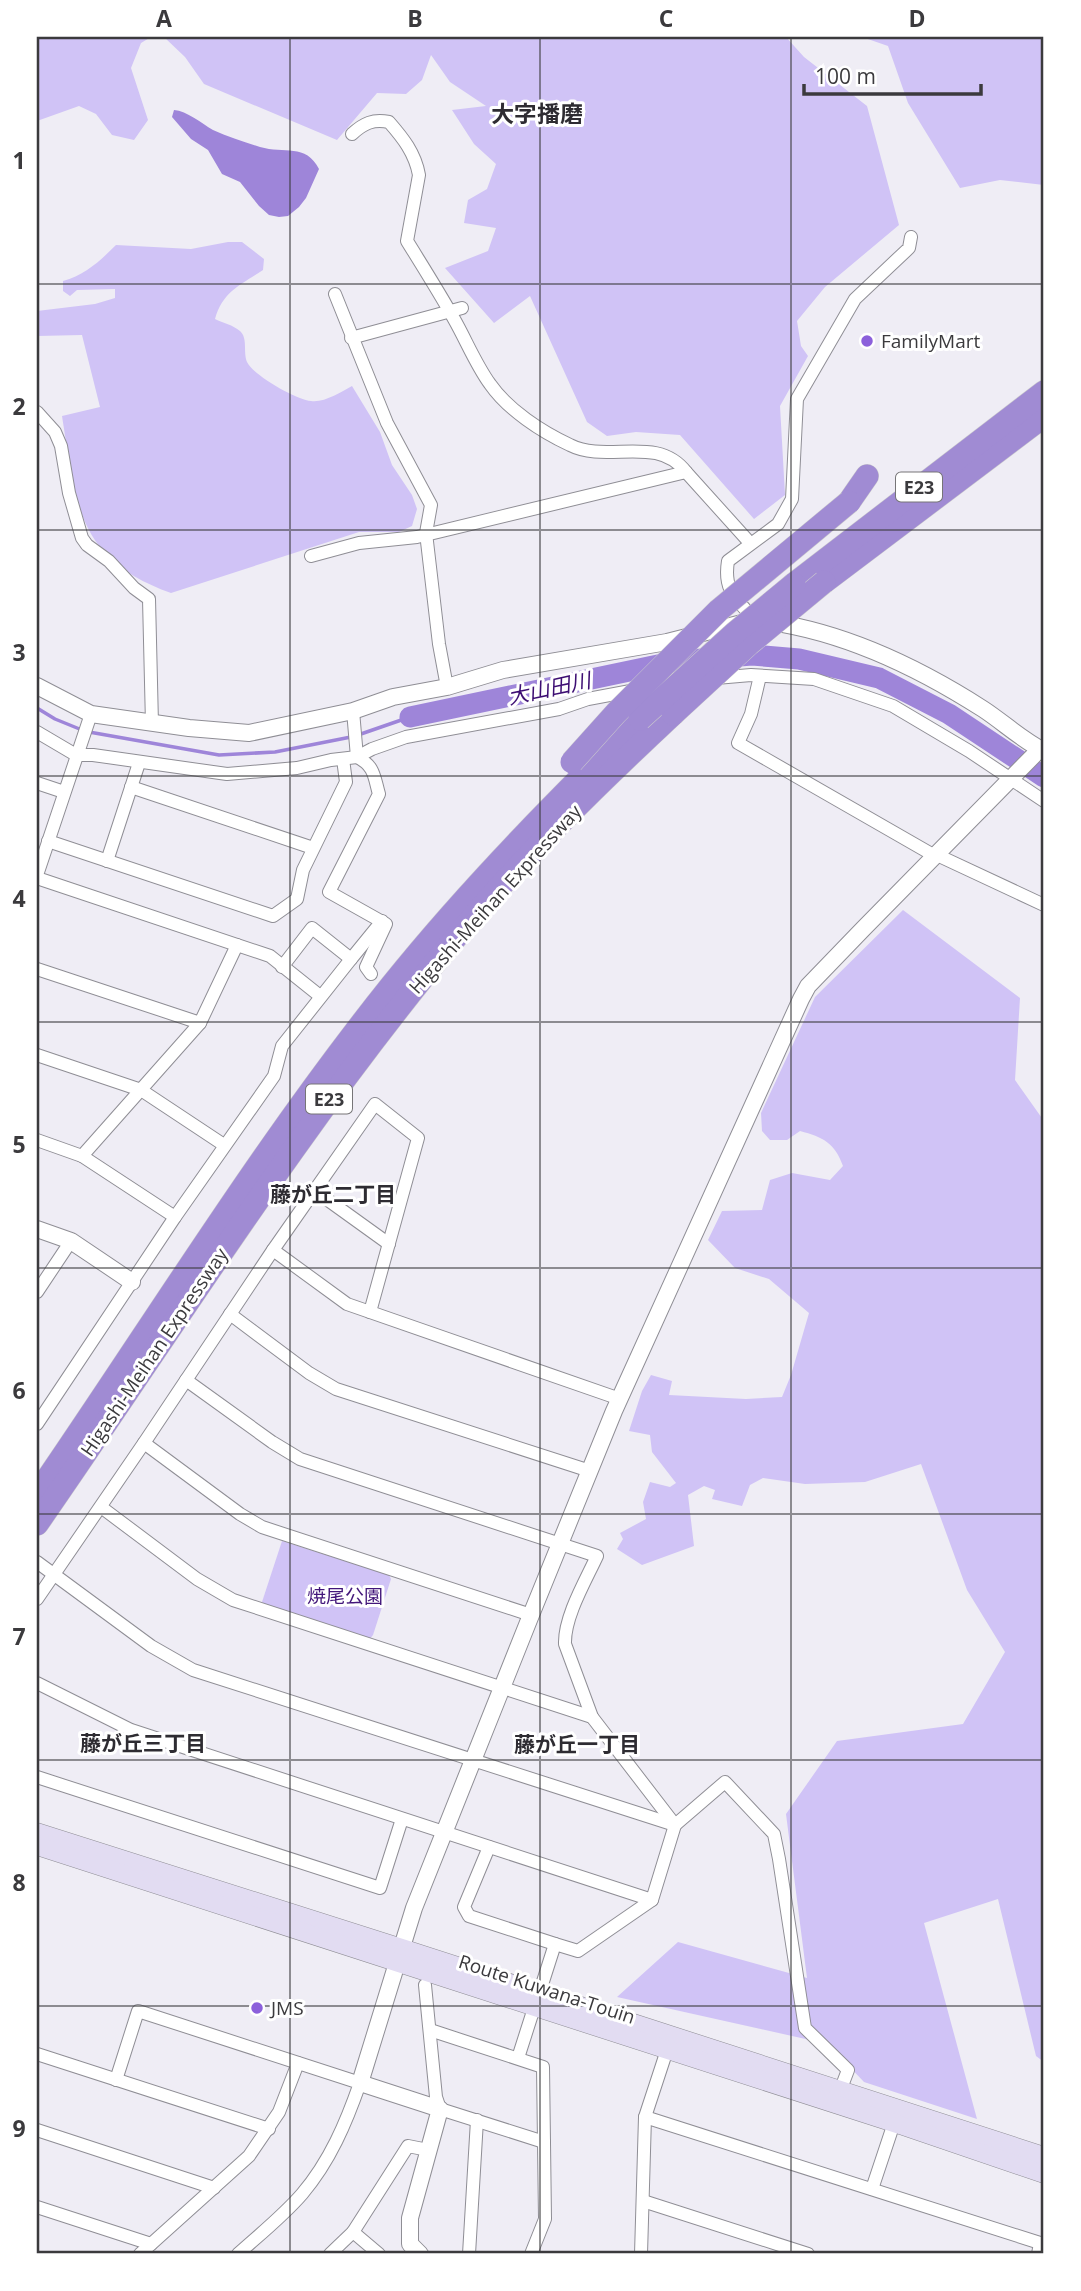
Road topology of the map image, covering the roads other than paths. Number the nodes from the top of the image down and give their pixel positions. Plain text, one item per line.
1 (352, 134) dead end
2 (911, 237) dead end
3 (335, 294) dead end
4 (456, 309) junction
5 (351, 338) junction
6 (1044, 392) edge
7 (37, 412) edge
8 (1042, 418) edge
9 (686, 471) junction
10 (867, 476) dead end
11 (426, 533) junction
12 (750, 543) junction
13 (311, 556) dead end
14 (756, 620) junction
15 (760, 676) junction
16 (37, 686) edge
17 (447, 687) junction
18 (353, 711) junction
19 (91, 713) junction
20 (152, 724) junction
21 (37, 733) edge
22 (1041, 750) edge
23 (78, 751) junction
24 (357, 757) junction
25 (343, 759) junction
26 (139, 763) junction
27 (1013, 777) junction
28 (37, 783) edge
29 (131, 787) junction
30 (64, 792) junction
31 (1044, 801) edge
32 (48, 841) junction
33 (313, 848) junction
34 (936, 856) junction
35 (107, 861) junction
36 (37, 876) edge
37 (483, 880) junction
38 (1044, 905) edge
39 (382, 921) junction
40 (237, 945) junction
41 (351, 959) junction
42 (282, 967) junction
43 (37, 969) edge
44 (370, 974) dead end
45 (320, 996) junction
46 (200, 1023) junction
47 (37, 1055) edge
48 (141, 1090) junction
49 (37, 1140) edge
50 (224, 1145) junction
51 (82, 1156) junction
52 (313, 1191) junction
53 (175, 1217) junction
54 (37, 1229) edge
55 (71, 1241) junction
56 (389, 1244) junction
57 (273, 1250) junction
58 (132, 1282) junction
59 (37, 1292) edge
60 (370, 1312) junction
61 (230, 1314) junction
62 (186, 1380) junction
63 (620, 1399) junction
64 (37, 1424) edge
65 (144, 1443) junction
66 (590, 1471) junction
67 (37, 1494) edge
68 (101, 1507) junction
69 (37, 1524) edge
70 (560, 1544) junction
71 (45, 1568) edge
72 (37, 1599) edge
73 (531, 1615) junction
74 (37, 1683) edge
75 (501, 1688) junction
76 (592, 1717) junction
77 (472, 1761) junction
78 (37, 1777) edge
79 (402, 1819) junction
80 (675, 1825) junction
81 (37, 1832) edge
82 (443, 1833) junction
83 (37, 1846) edge
84 (489, 1847) junction
85 (652, 1900) junction
86 (555, 1944) junction
87 (400, 1955) junction
88 (425, 1985) dead end
89 (537, 2001) junction
90 (430, 2030) junction
91 (667, 2050) junction
92 (37, 2054) edge
93 (518, 2058) junction
94 (298, 2063) junction
95 (116, 2080) junction
96 (360, 2083) junction
97 (840, 2091) junction
98 (440, 2109) junction
99 (645, 2117) junction
100 (477, 2120) junction
101 (894, 2123) junction
102 (269, 2129) junction
103 (37, 2130) edge
104 (544, 2142) junction
105 (1014, 2146) junction
106 (428, 2150) junction
107 (1044, 2156) edge
108 (1044, 2162) edge
109 (1044, 2174) edge
110 (214, 2188) junction
111 (872, 2189) junction
112 (643, 2202) junction
113 (37, 2207) edge
114 (353, 2232) junction
115 (151, 2244) junction
116 (139, 2254) edge
117 (238, 2254) edge
118 (330, 2254) edge
119 (379, 2254) edge
120 (420, 2254) edge
121 (468, 2254) edge
122 (531, 2254) edge
123 (641, 2254) edge
124 (808, 2254) edge
125 (1038, 2254) edge

1 - 4 street
2 - 12 street
3 - 5 street
4 - 5 street
4 - 9 street
5 - 11 street
6 - 37 highway, Higashi-Meihan Expressway / E23, bridge
7 - 20 street
8 - 69 highway, Higashi-Meihan Expressway / E23, bridge
9 - 11 street
9 - 12 street
10 - 37 highway, bridge
11 - 13 street
11 - 17 street
12 - 14 street
14 - 17 street
14 - 22 street
15 - 24 street
15 - 27 street
15 - 34 street
16 - 19 street
17 - 18 street
18 - 20 street
18 - 24 street
19 - 20 street
19 - 23 street
21 - 23 street
22 - 27 street
23 - 26 street
23 - 30 street
24 - 25 street
24 - 39 street
25 - 26 street
25 - 33 street
26 - 29 street
27 - 31 street
27 - 34 street
28 - 30 street
29 - 33 street
29 - 35 street
30 - 32 street
32 - 35 street
32 - 36 street
33 - 35 street
34 - 38 street
34 - 63 street
36 - 40 street
37 - 67 highway, Higashi-Meihan Expressway / E23
39 - 41 street
39 - 44 street
40 - 42 street
40 - 46 street
41 - 42 street
41 - 45 street
42 - 45 street
43 - 46 street
45 - 50 street
46 - 48 street
47 - 48 street
48 - 50 street
48 - 51 street
49 - 51 street
50 - 53 street
51 - 53 street
52 - 56 street
52 - 56 street
52 - 57 street
53 - 58 street
54 - 55 street
55 - 58 street
55 - 59 street
56 - 60 street
57 - 60 street
57 - 61 street
58 - 64 street
60 - 63 street
61 - 62 street
61 - 66 street
62 - 65 street
62 - 70 street
63 - 66 street
65 - 68 street
65 - 73 street
66 - 70 street
68 - 71 street
68 - 75 street
70 - 73 street
70 - 76 street
71 - 72 street
71 - 77 street
73 - 75 street
74 - 79 street
75 - 76 street
75 - 77 street
76 - 80 street
77 - 80 street
77 - 82 street
78 - 79 street
79 - 82 street
80 - 85 street
80 - 97 street
81 - 87 main road, Route Kuwana-Touin
82 - 84 street
82 - 87 street
83 - 87 main road, Route Kuwana-Touin
84 - 85 street
84 - 86 street
85 - 86 street
86 - 89 street
87 - 89 main road, Route Kuwana-Touin
87 - 96 street
88 - 90 street
89 - 91 main road, Route Kuwana-Touin
89 - 93 street
89 - 97 main road, Route Kuwana-Touin
90 - 93 street
90 - 98 street
91 - 99 street
91 - 101 main road, Route Kuwana-Touin
92 - 95 street
93 - 104 street
94 - 95 street
94 - 96 street
94 - 102 street
95 - 102 street
96 - 98 street
96 - 117 street
97 - 105 main road, Route Kuwana-Touin
98 - 100 street
98 - 106 street
99 - 111 street
99 - 112 street
100 - 104 street
100 - 121 street
101 - 109 main road, Route Kuwana-Touin
101 - 111 street
102 - 110 street
103 - 110 street
104 - 122 street
105 - 107 main road, Route Kuwana-Touin
105 - 108 main road
106 - 114 street
106 - 120 street
110 - 115 street
111 - 125 street
112 - 123 street
112 - 124 street
113 - 115 street
114 - 118 street
114 - 119 street
115 - 116 street

